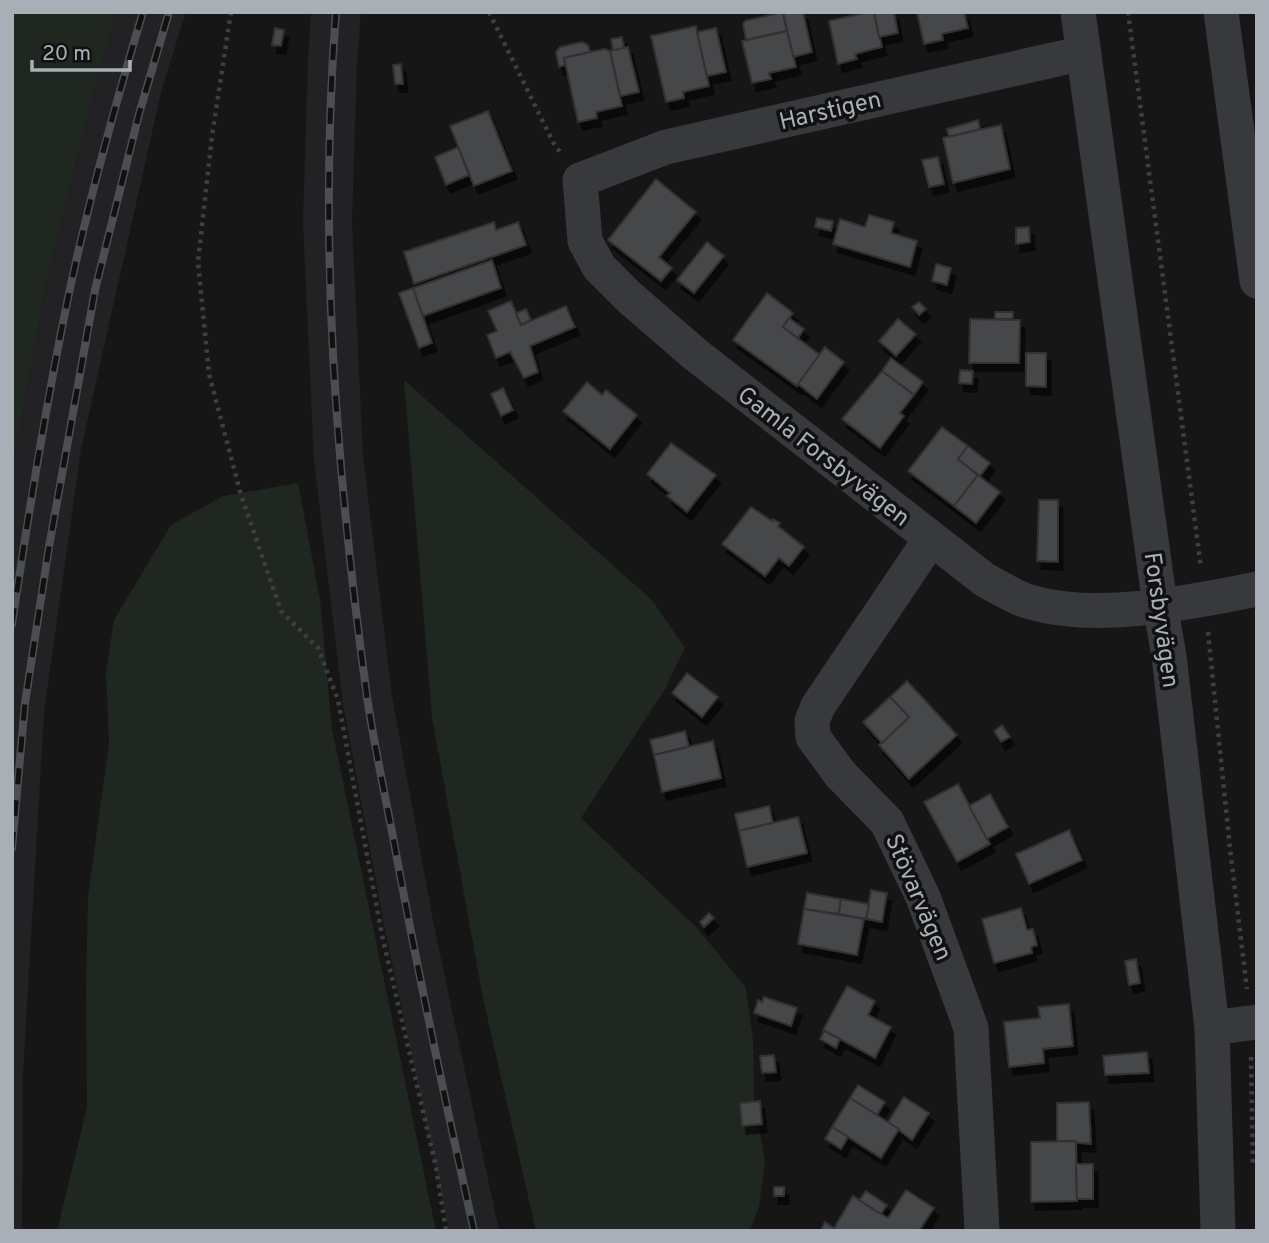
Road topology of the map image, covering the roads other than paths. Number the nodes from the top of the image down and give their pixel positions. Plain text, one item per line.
1 (1077, 12) edge
2 (1221, 12) edge
3 (1084, 53) junction
4 (580, 180) joint
5 (1257, 281) edge
6 (930, 540) junction
7 (1257, 589) edge
8 (1160, 605) junction
9 (1254, 1023) edge
10 (1212, 1028) junction
11 (982, 1231) edge
12 (1217, 1231) edge

1 - 3 street, Forsbyvägen
2 - 5 street
3 - 4 street, Harstigen
3 - 8 street, Forsbyvägen
4 - 6 street, Gamla Forsbyvägen
6 - 8 street, Gamla Forsbyvägen
6 - 11 street, Stövarvägen
7 - 8 street, Gamla Forsbyvägen
8 - 10 street, Forsbyvägen
9 - 10 street
10 - 12 street, Forsbyvägen

